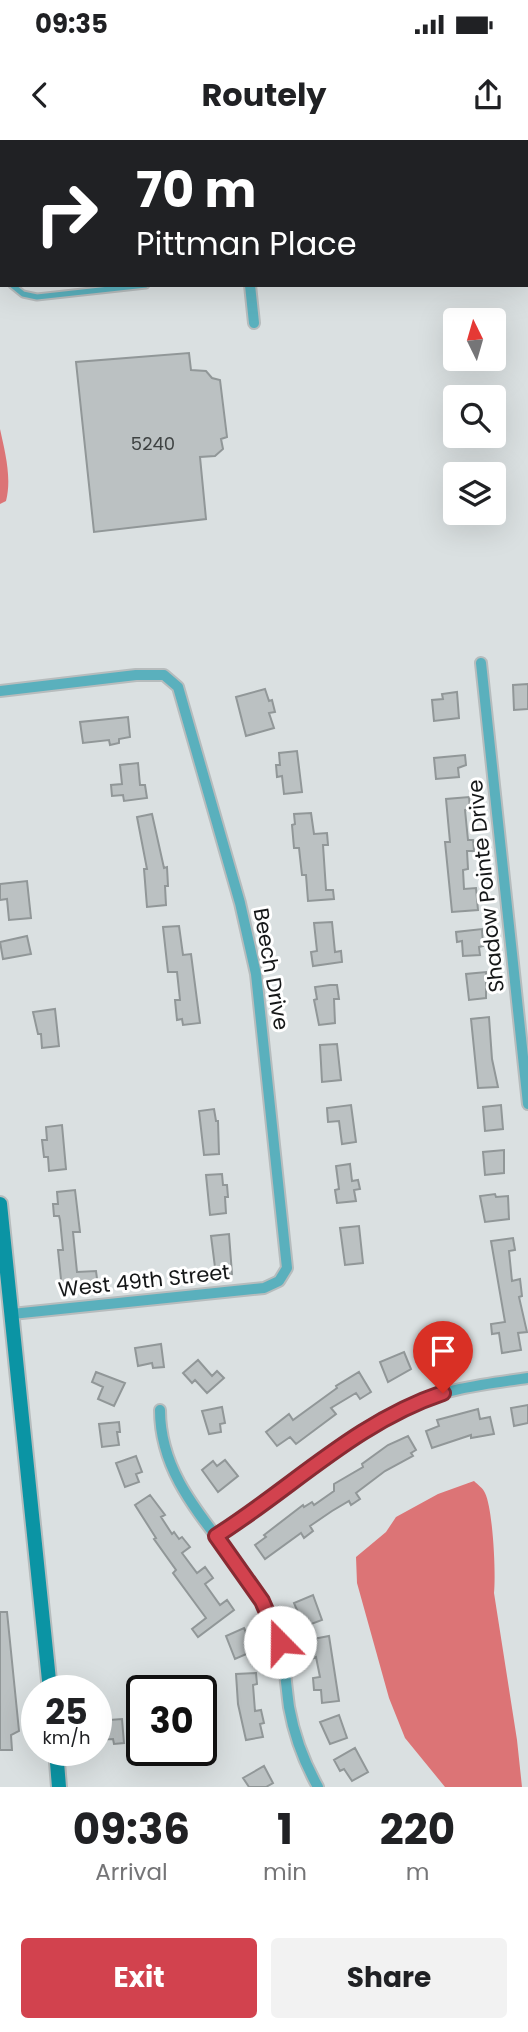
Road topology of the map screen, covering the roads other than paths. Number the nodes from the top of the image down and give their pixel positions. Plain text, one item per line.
1 (14, 287) edge
2 (128, 287) edge
3 (250, 287) edge
4 (254, 323) dead end
5 (481, 663) dead end
6 (0, 691) edge
7 (528, 1104) edge
8 (0, 1204) edge
9 (279, 1281) joint
10 (12, 1314) junction
11 (528, 1378) edge
12 (160, 1410) dead end
13 (216, 1536) junction
14 (48, 1675) edge
15 (58, 1766) edge
16 (316, 1786) edge
17 (60, 1787) edge

1 - 2 lane
3 - 4 street
5 - 7 street, Shadow Pointe Drive
6 - 9 street, Beech Drive
8 - 10 street
9 - 10 street, West 49th Street
10 - 14 street
11 - 13 street
12 - 13 street
13 - 16 street
15 - 17 street

